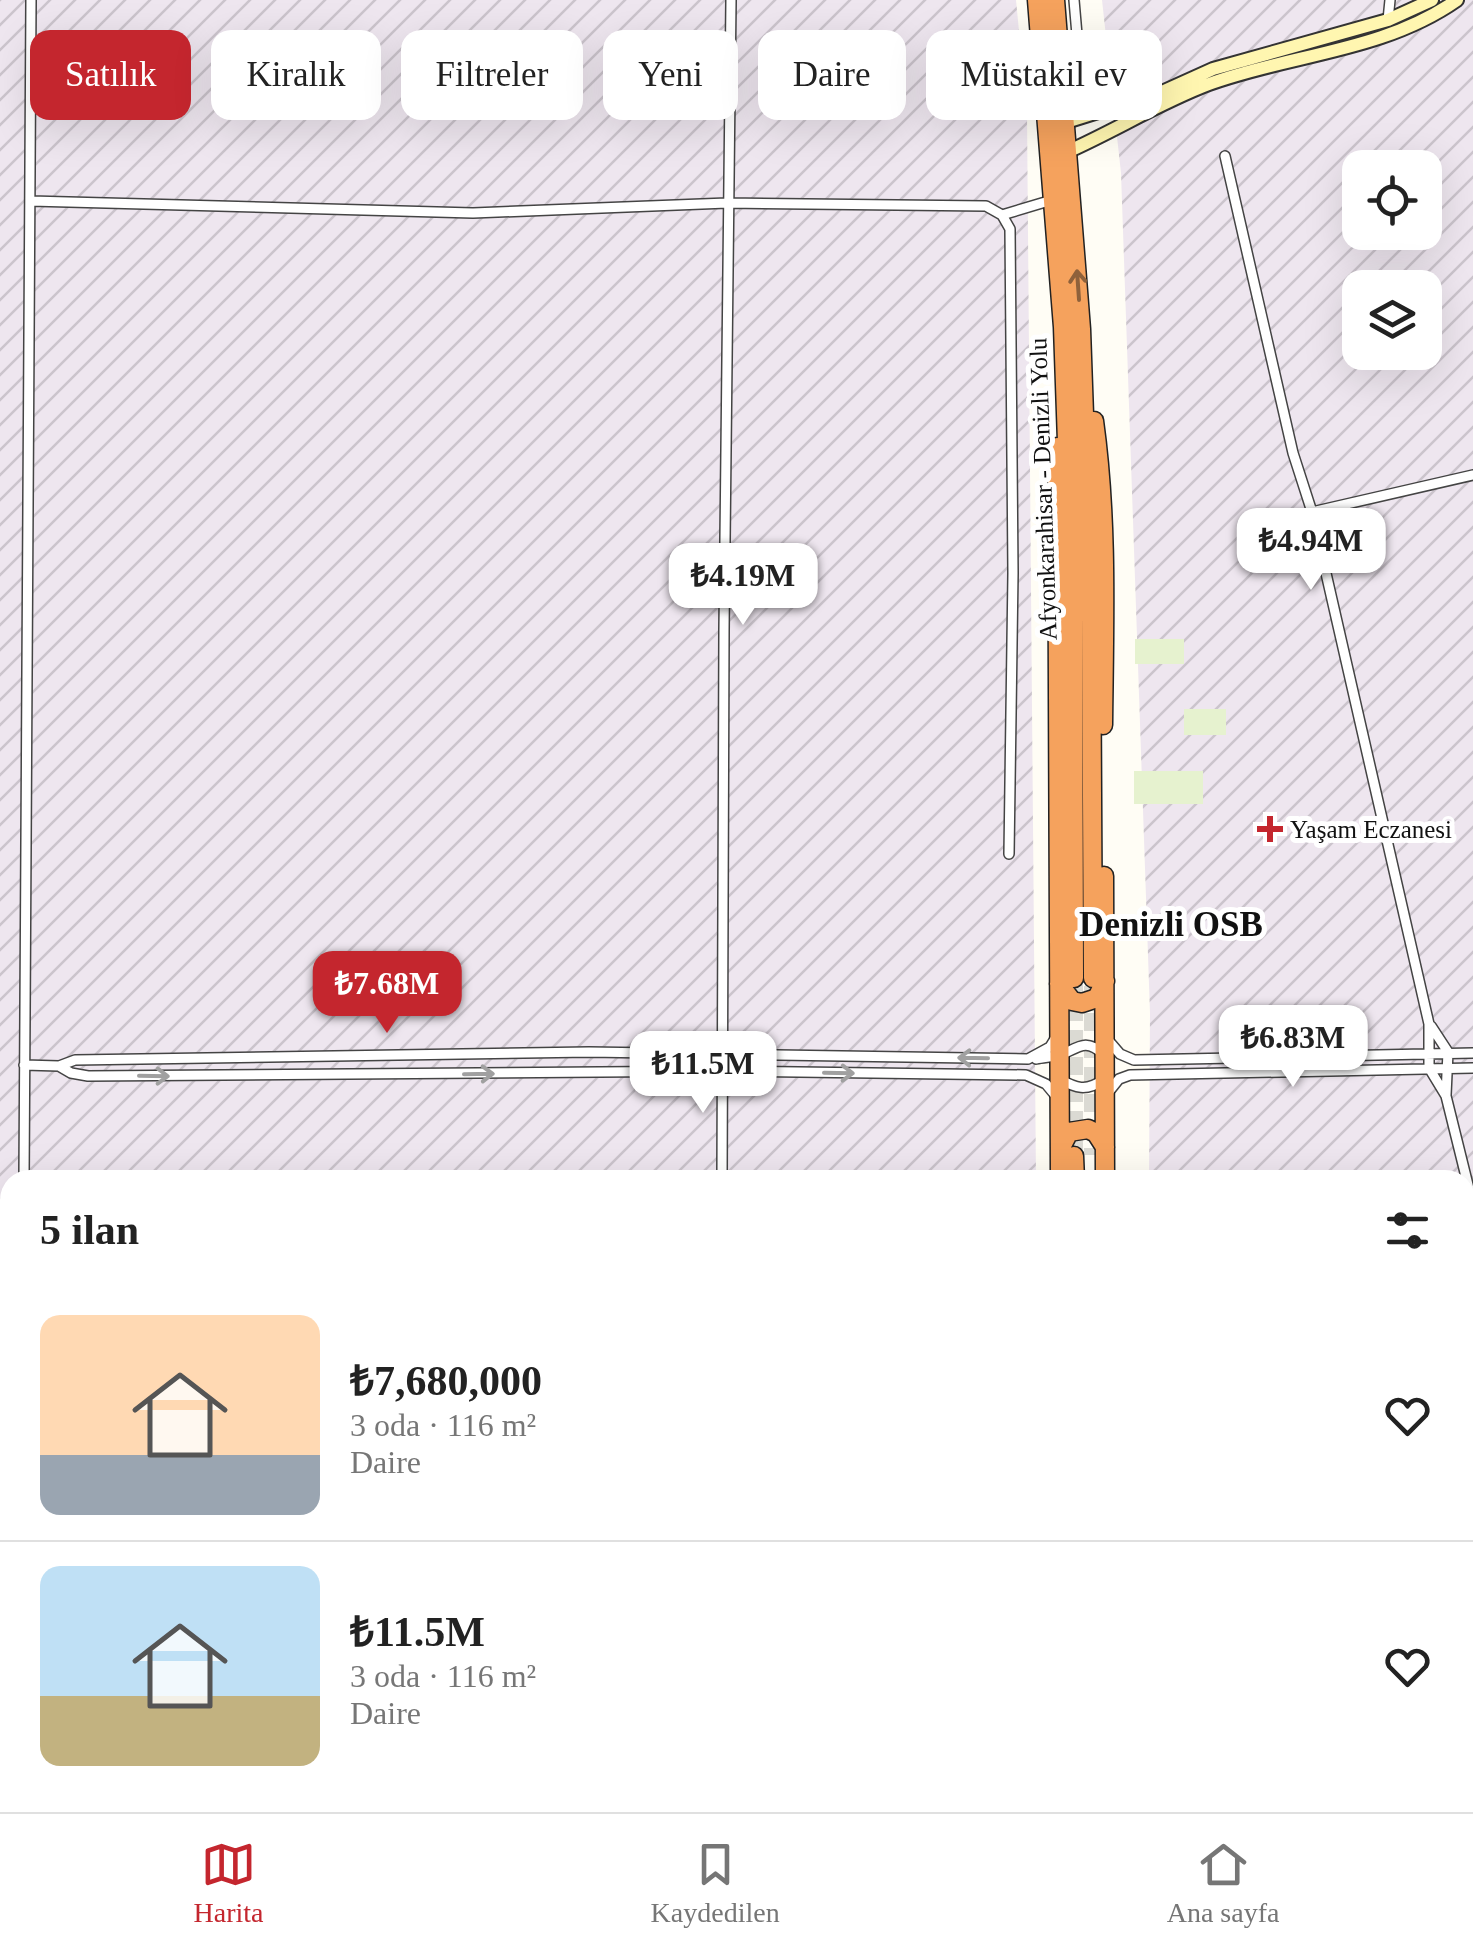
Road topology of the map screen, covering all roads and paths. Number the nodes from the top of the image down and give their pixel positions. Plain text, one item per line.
1 (31, 0) edge
2 (731, 0) edge
3 (1038, 0) edge
4 (1055, 0) edge
5 (1074, 0) edge
6 (1390, 0) edge
7 (1432, 0) edge
8 (1456, 0) edge
9 (1388, 20) junction
10 (1077, 30) edge
11 (1392, 36) junction
12 (1162, 92) edge
13 (1072, 120) edge
14 (1066, 122) junction
15 (1069, 151) junction
16 (1225, 156) dead end
17 (1054, 199) junction
18 (32, 201) junction
19 (728, 203) junction
20 (1002, 215) junction
21 (1072, 328) junction
22 (1473, 475) edge
23 (1312, 512) junction
24 (1010, 854) dead end
25 (1083, 980) junction
26 (1429, 1024) junction
27 (1059, 1032) junction
28 (1105, 1046) junction
29 (1428, 1052) junction
30 (1448, 1052) junction
31 (724, 1053) junction
32 (1473, 1053) edge
33 (1059, 1056) junction
34 (1028, 1059) junction
35 (1134, 1060) junction
36 (24, 1064) junction
37 (59, 1066) junction
38 (1429, 1068) junction
39 (1449, 1068) junction
40 (1473, 1068) edge
41 (723, 1071) junction
42 (1130, 1074) junction
43 (1026, 1075) junction
44 (1060, 1079) junction
45 (1105, 1088) junction
46 (1446, 1096) junction
47 (1060, 1104) junction
48 (1083, 1152) junction
49 (24, 1170) edge
50 (722, 1170) edge
51 (1068, 1170) edge
52 (1077, 1170) edge
53 (1089, 1170) edge
54 (1097, 1170) edge
55 (1464, 1170) edge

1 - 18 street
2 - 19 street
3 - 17 highway, Afyonkarahisar - Denizli Yolu
4 - 14 highway
5 - 10 street
6 - 9 street
7 - 9 street
8 - 11 street
9 - 11 street
9 - 12 street
11 - 15 street
13 - 14 street
14 - 15 highway
21 -> 15 highway
16 - 23 street
17 - 20 street
17 - 21 highway, Afyonkarahisar - Denizli Yolu
18 - 19 street
18 - 36 street
19 - 20 street
19 - 31 street
20 - 24 street
21 - 25 highway, Afyonkarahisar - Denizli Yolu
21 - 25 highway
22 - 23 street
23 - 26 street
25 - 27 highway
25 - 28 highway
26 - 29 street
26 - 30 street
27 - 33 highway
27 - 34 street
28 - 33 street
28 - 35 street
28 - 35 street
28 - 45 highway
29 - 30 street
29 - 35 street
29 - 38 street
30 - 32 street
30 - 39 street
34 -> 31 street
31 - 37 street
31 - 41 street
33 - 34 street
33 - 44 highway
36 - 37 street
36 - 49 street
37 -> 41 street
38 - 39 street
38 - 42 street
38 - 46 street
39 - 40 street
39 - 46 street
41 -> 43 street
41 - 50 street
42 - 45 street
42 - 45 street
43 - 44 street
43 - 47 street
44 - 45 street
44 - 47 highway
45 - 48 highway
46 - 55 street
47 - 48 highway
48 - 51 highway
48 - 52 highway
48 - 53 highway
48 - 54 highway

